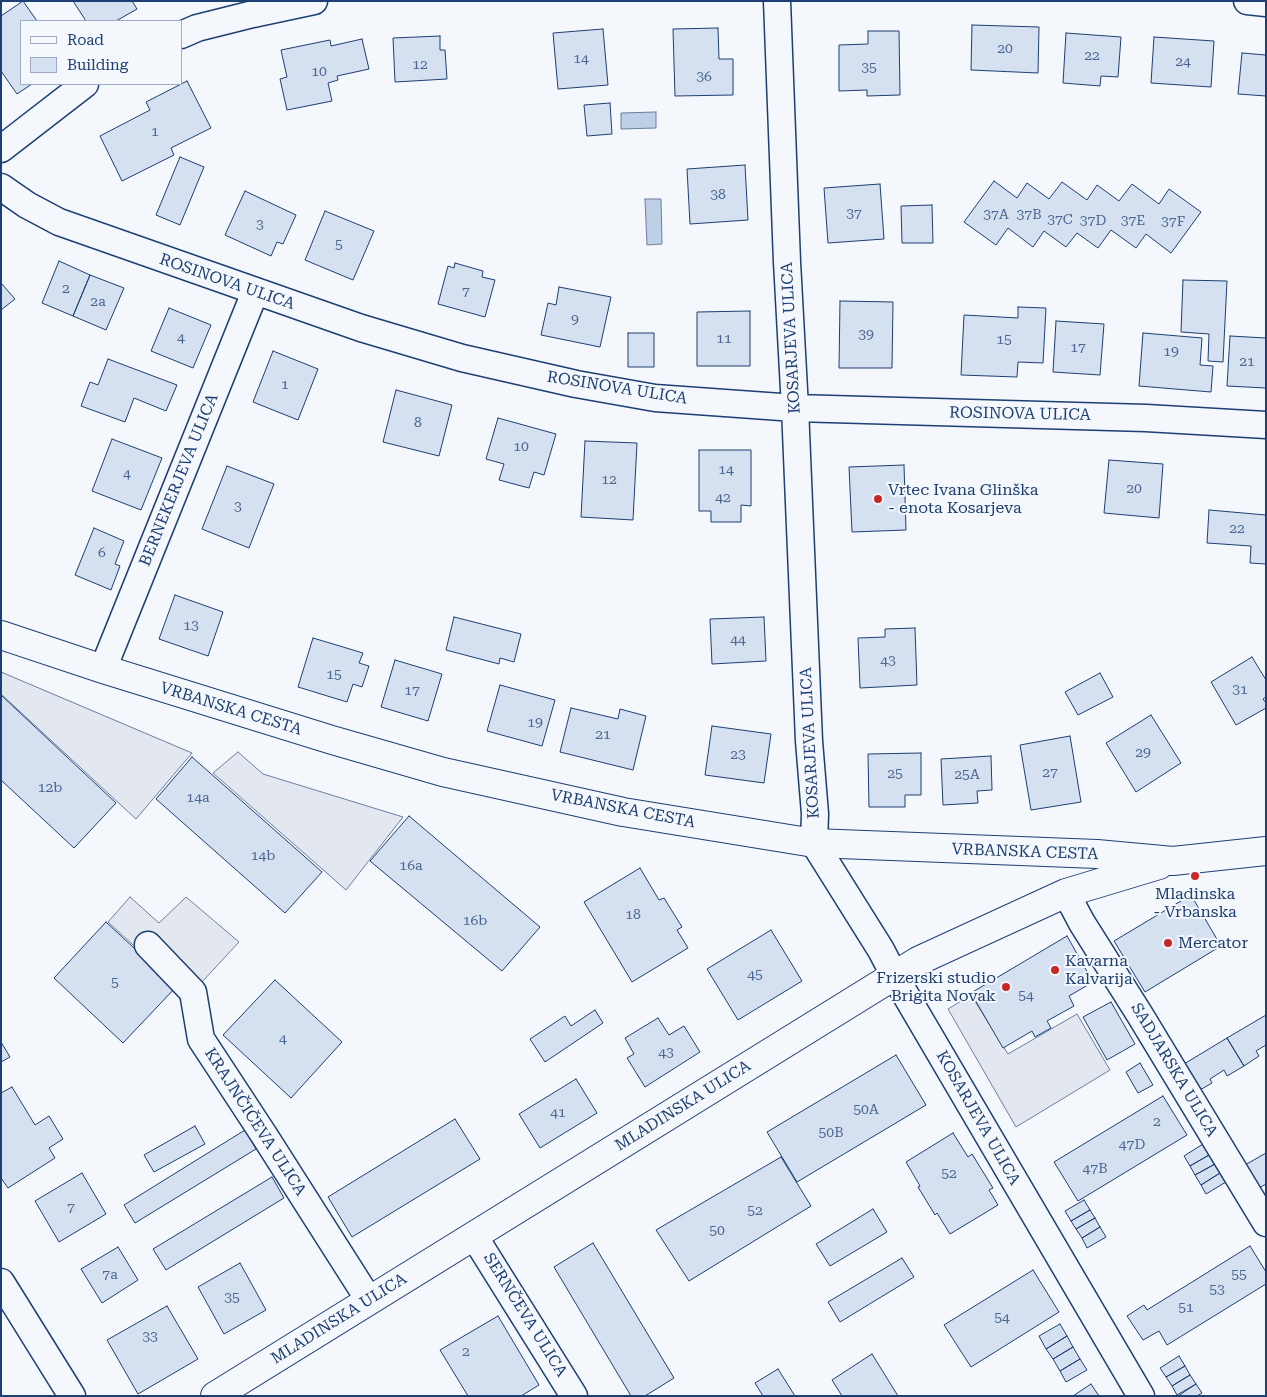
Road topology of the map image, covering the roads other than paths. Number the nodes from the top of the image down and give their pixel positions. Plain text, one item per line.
1 (314, 1) edge
2 (778, 1) edge
3 (1247, 1) edge
4 (1266, 3) edge
5 (182, 34) edge
6 (84, 85) edge
7 (1, 149) edge
8 (1, 187) edge
9 (255, 292) junction
10 (795, 408) junction
11 (1266, 425) edge
12 (1, 634) edge
13 (103, 668) junction
14 (814, 843) junction
15 (1266, 851) edge
16 (1173, 861) junction
17 (1066, 893) junction
18 (148, 945) dead end
19 (894, 975) junction
20 (1266, 1223) edge
21 (474, 1236) junction
22 (1, 1282) edge
23 (369, 1300) junction
24 (72, 1396) edge
25 (215, 1396) edge
26 (574, 1396) edge
27 (1141, 1396) edge

1 - 5 street
2 - 10 street, KOSARJEVA ULICA
3 - 4 street
6 - 7 street
8 - 9 street, ROSINOVA ULICA
9 - 10 street, ROSINOVA ULICA
9 - 13 street, BERNEKERJEVA ULICA
10 - 11 street, ROSINOVA ULICA
10 - 14 street, KOSARJEVA ULICA
12 - 13 street, VRBANSKA CESTA
13 - 14 street, VRBANSKA CESTA
14 - 16 street, VRBANSKA CESTA
14 - 19 street, KOSARJEVA ULICA
15 - 16 street, VRBANSKA CESTA
16 - 17 street, MLADINSKA ULICA
17 - 19 street, MLADINSKA ULICA
17 - 20 street, SADJARSKA ULICA
18 - 23 street, KRAJNČIČEVA ULICA
19 - 21 street, MLADINSKA ULICA
19 - 27 street, KOSARJEVA ULICA
21 - 23 street, MLADINSKA ULICA
21 - 26 street, SERNČEVA ULICA
22 - 24 street
23 - 25 street, MLADINSKA ULICA

